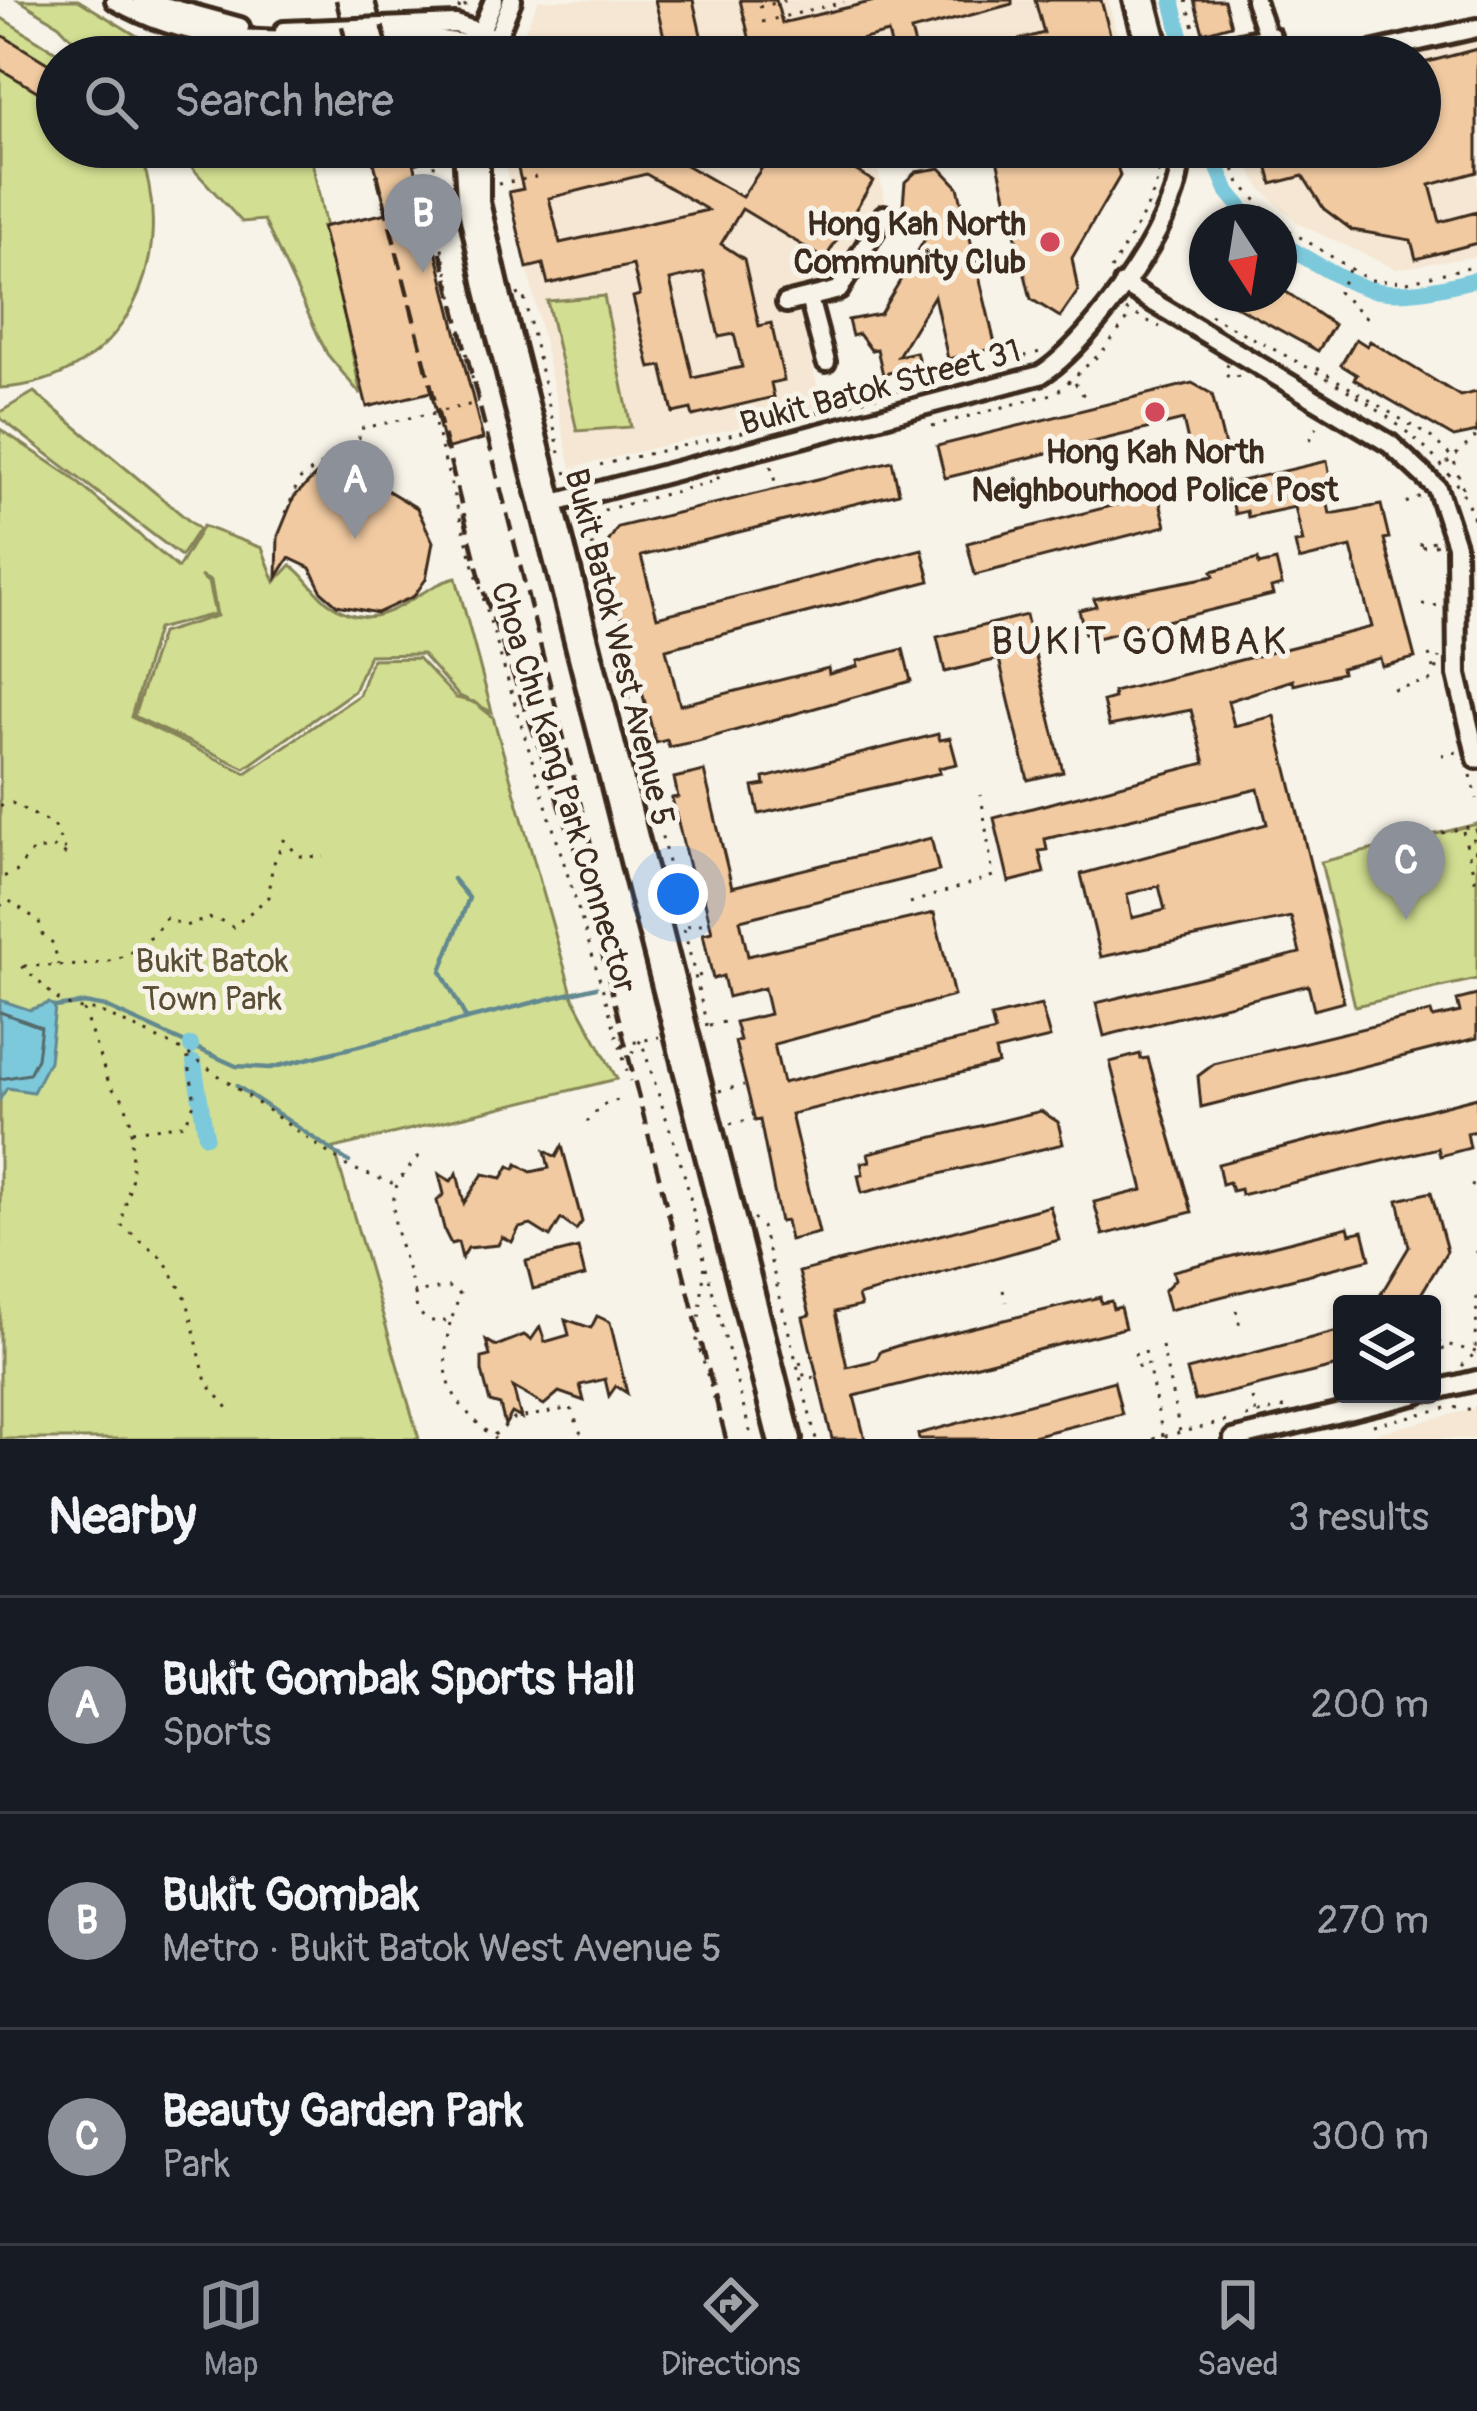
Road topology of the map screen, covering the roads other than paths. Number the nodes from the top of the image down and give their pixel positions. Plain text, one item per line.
1 (115, 0) edge
2 (142, 0) edge
3 (494, 0) edge
4 (512, 0) edge
5 (1133, 0) edge
6 (1148, 0) edge
7 (1255, 0) edge
8 (1477, 28) edge
9 (231, 36) edge
10 (471, 36) edge
11 (485, 36) edge
12 (489, 36) edge
13 (1142, 36) edge
14 (1157, 36) edge
15 (1271, 36) edge
16 (1441, 36) edge
17 (466, 168) edge
18 (481, 168) edge
19 (1176, 168) edge
20 (884, 215) dead end
21 (1115, 281) junction
22 (808, 298) junction
23 (786, 303) dead end
24 (826, 362) dead end
25 (545, 505) junction
26 (1473, 763) edge
27 (1473, 1371) edge
28 (1441, 1386) edge
29 (1371, 1403) edge
30 (1230, 1430) edge
31 (777, 1439) edge
32 (793, 1439) edge

1 - 9 street
2 - 10 street
3 - 11 street
4 - 12 street
5 - 13 street
6 - 14 street
7 - 15 street
8 - 16 street
17 - 25 street, Bukit Batok West Avenue 5
18 - 25 street, Bukit Batok West Avenue 5
19 - 21 street, Bukit Batok Street 31
20 - 22 street
21 - 25 street, Bukit Batok Street 31
21 - 26 street
22 - 23 street
22 - 24 street
25 - 31 street, Bukit Batok West Avenue 5
25 - 32 street, Bukit Batok West Avenue 5
27 - 28 street
29 - 30 street

